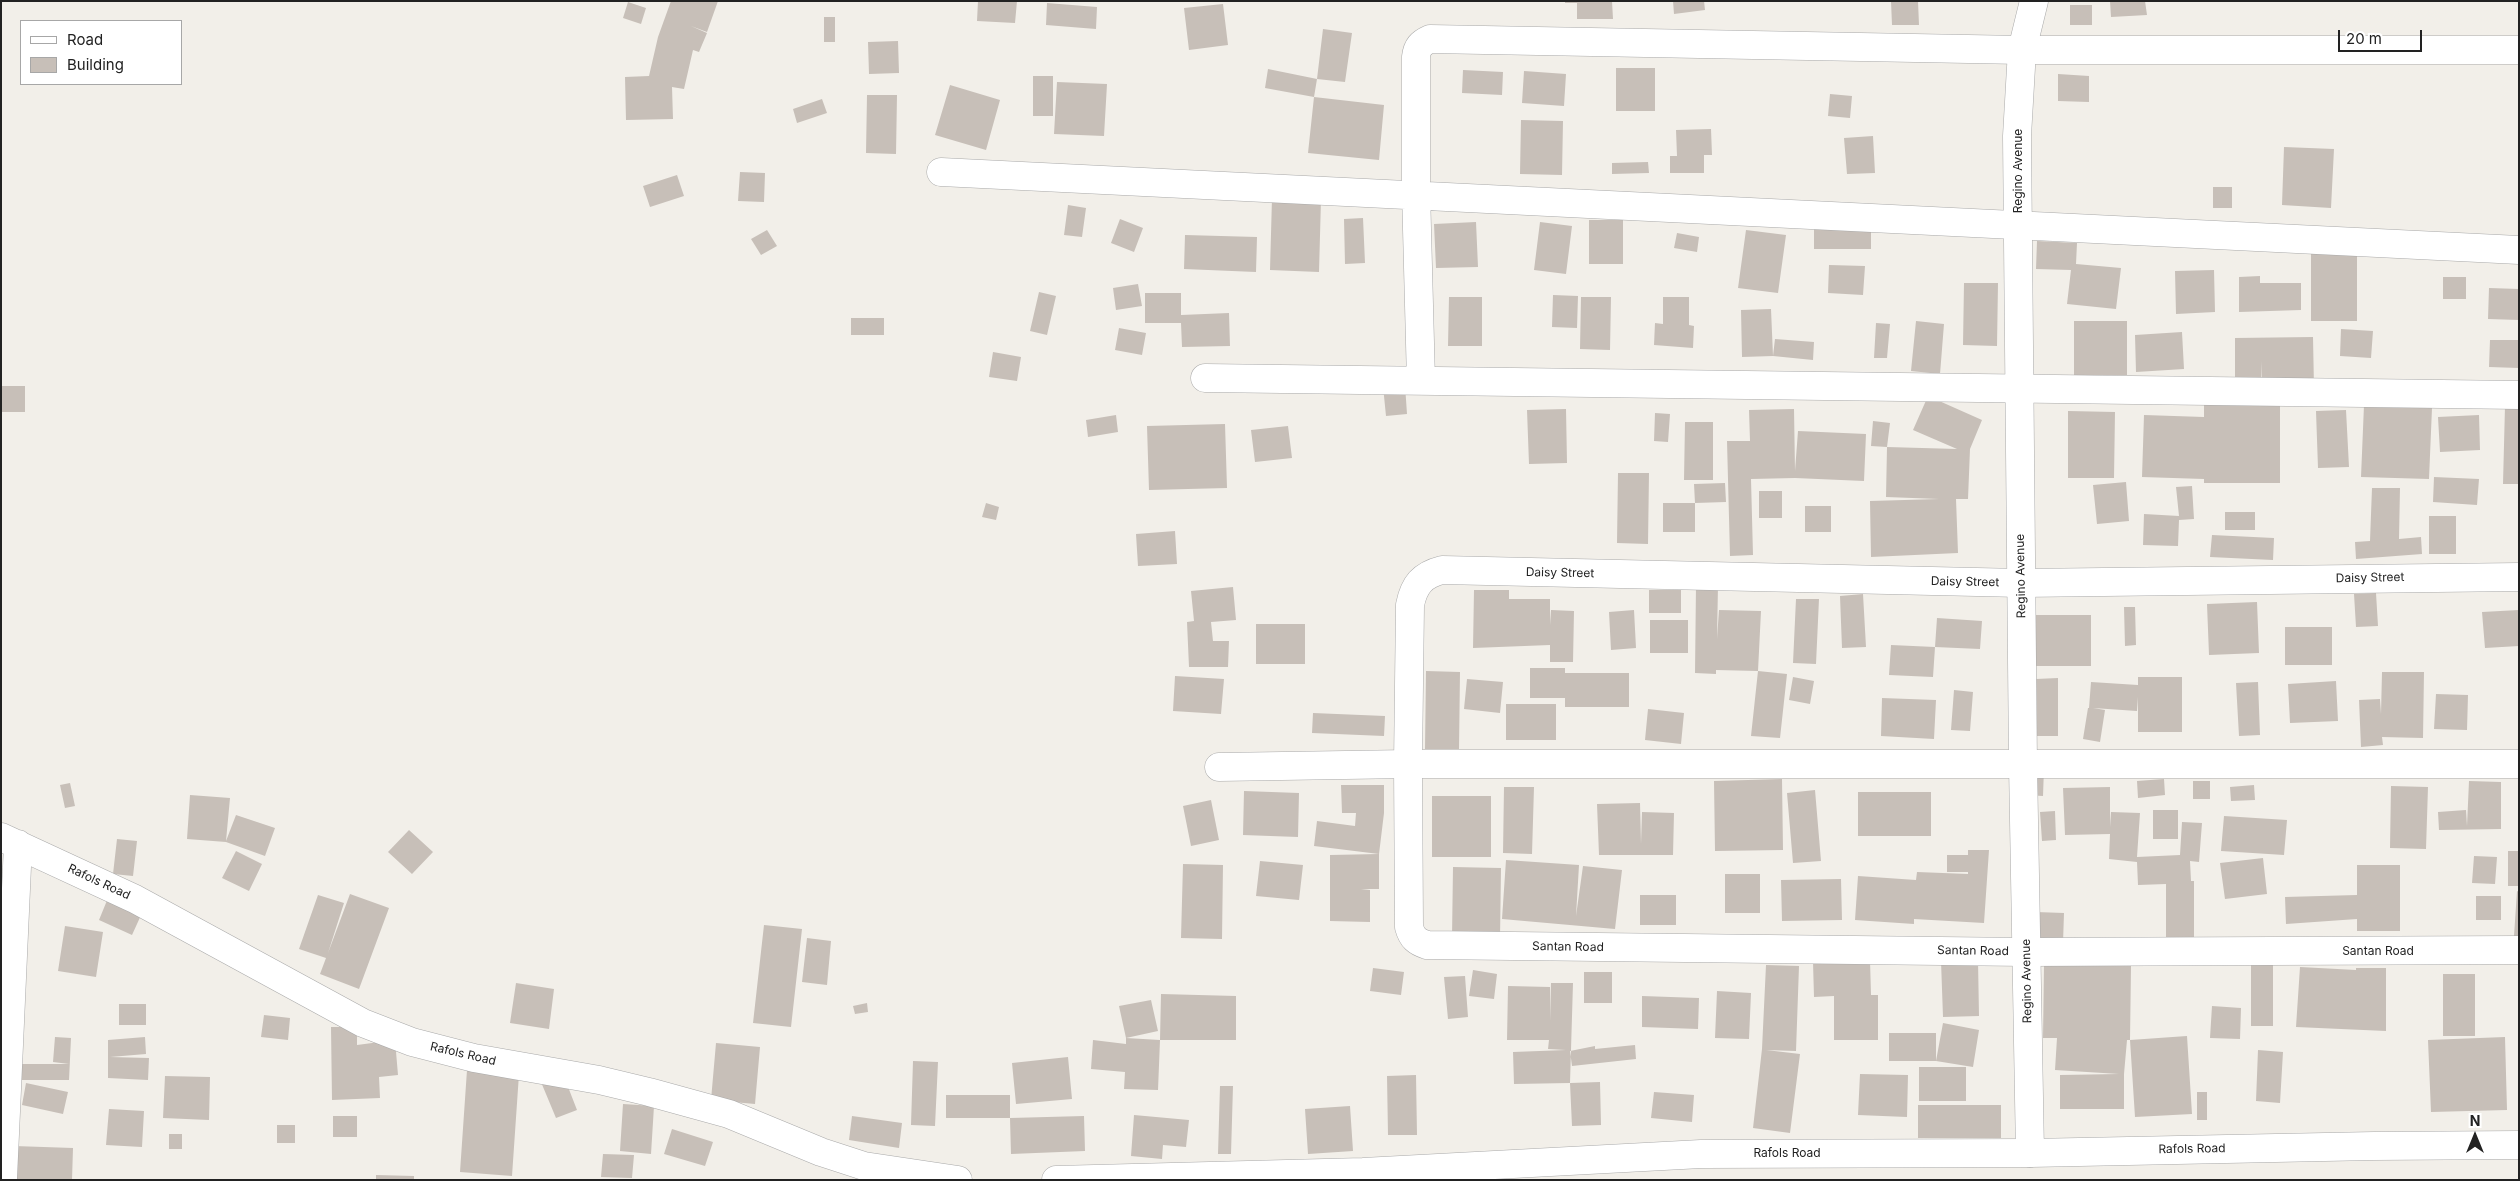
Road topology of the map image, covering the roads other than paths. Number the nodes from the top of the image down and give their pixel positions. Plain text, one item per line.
1 (2034, 1) edge
2 (2022, 50) junction
3 (2519, 50) edge
4 (941, 172) dead end
5 (1416, 192) junction
6 (2018, 222) junction
7 (2519, 250) edge
8 (1205, 378) dead end
9 (1421, 381) junction
10 (2019, 390) junction
11 (2519, 395) edge
12 (2519, 576) edge
13 (2021, 583) junction
14 (1408, 764) junction
15 (2519, 764) edge
16 (2023, 765) junction
17 (1219, 767) dead end
18 (9, 840) edge
19 (2519, 950) edge
20 (2026, 952) junction
21 (2519, 1145) edge
22 (2030, 1153) junction
23 (3, 1178) dead end
24 (958, 1180) edge
25 (1056, 1180) edge

1 - 2 street, Regino Avenue
2 - 3 street
2 - 5 street
2 - 6 street, Regino Avenue
4 - 5 street
5 - 6 street
5 - 9 street
6 - 7 street
6 - 10 street, Regino Avenue
8 - 9 street
9 - 10 street
10 - 11 street
10 - 13 street, Regino Avenue
12 - 13 street, Daisy Street
13 - 14 street, Daisy Street
13 - 16 street, Regino Avenue
14 - 16 street
14 - 17 street
14 - 20 street, Santan Road
15 - 16 street
16 - 20 street, Regino Avenue
18 - 23 street
18 - 24 street, Rafols Road
19 - 20 street, Santan Road
20 - 22 street, Regino Avenue
21 - 22 street, Rafols Road
22 - 25 street, Rafols Road

